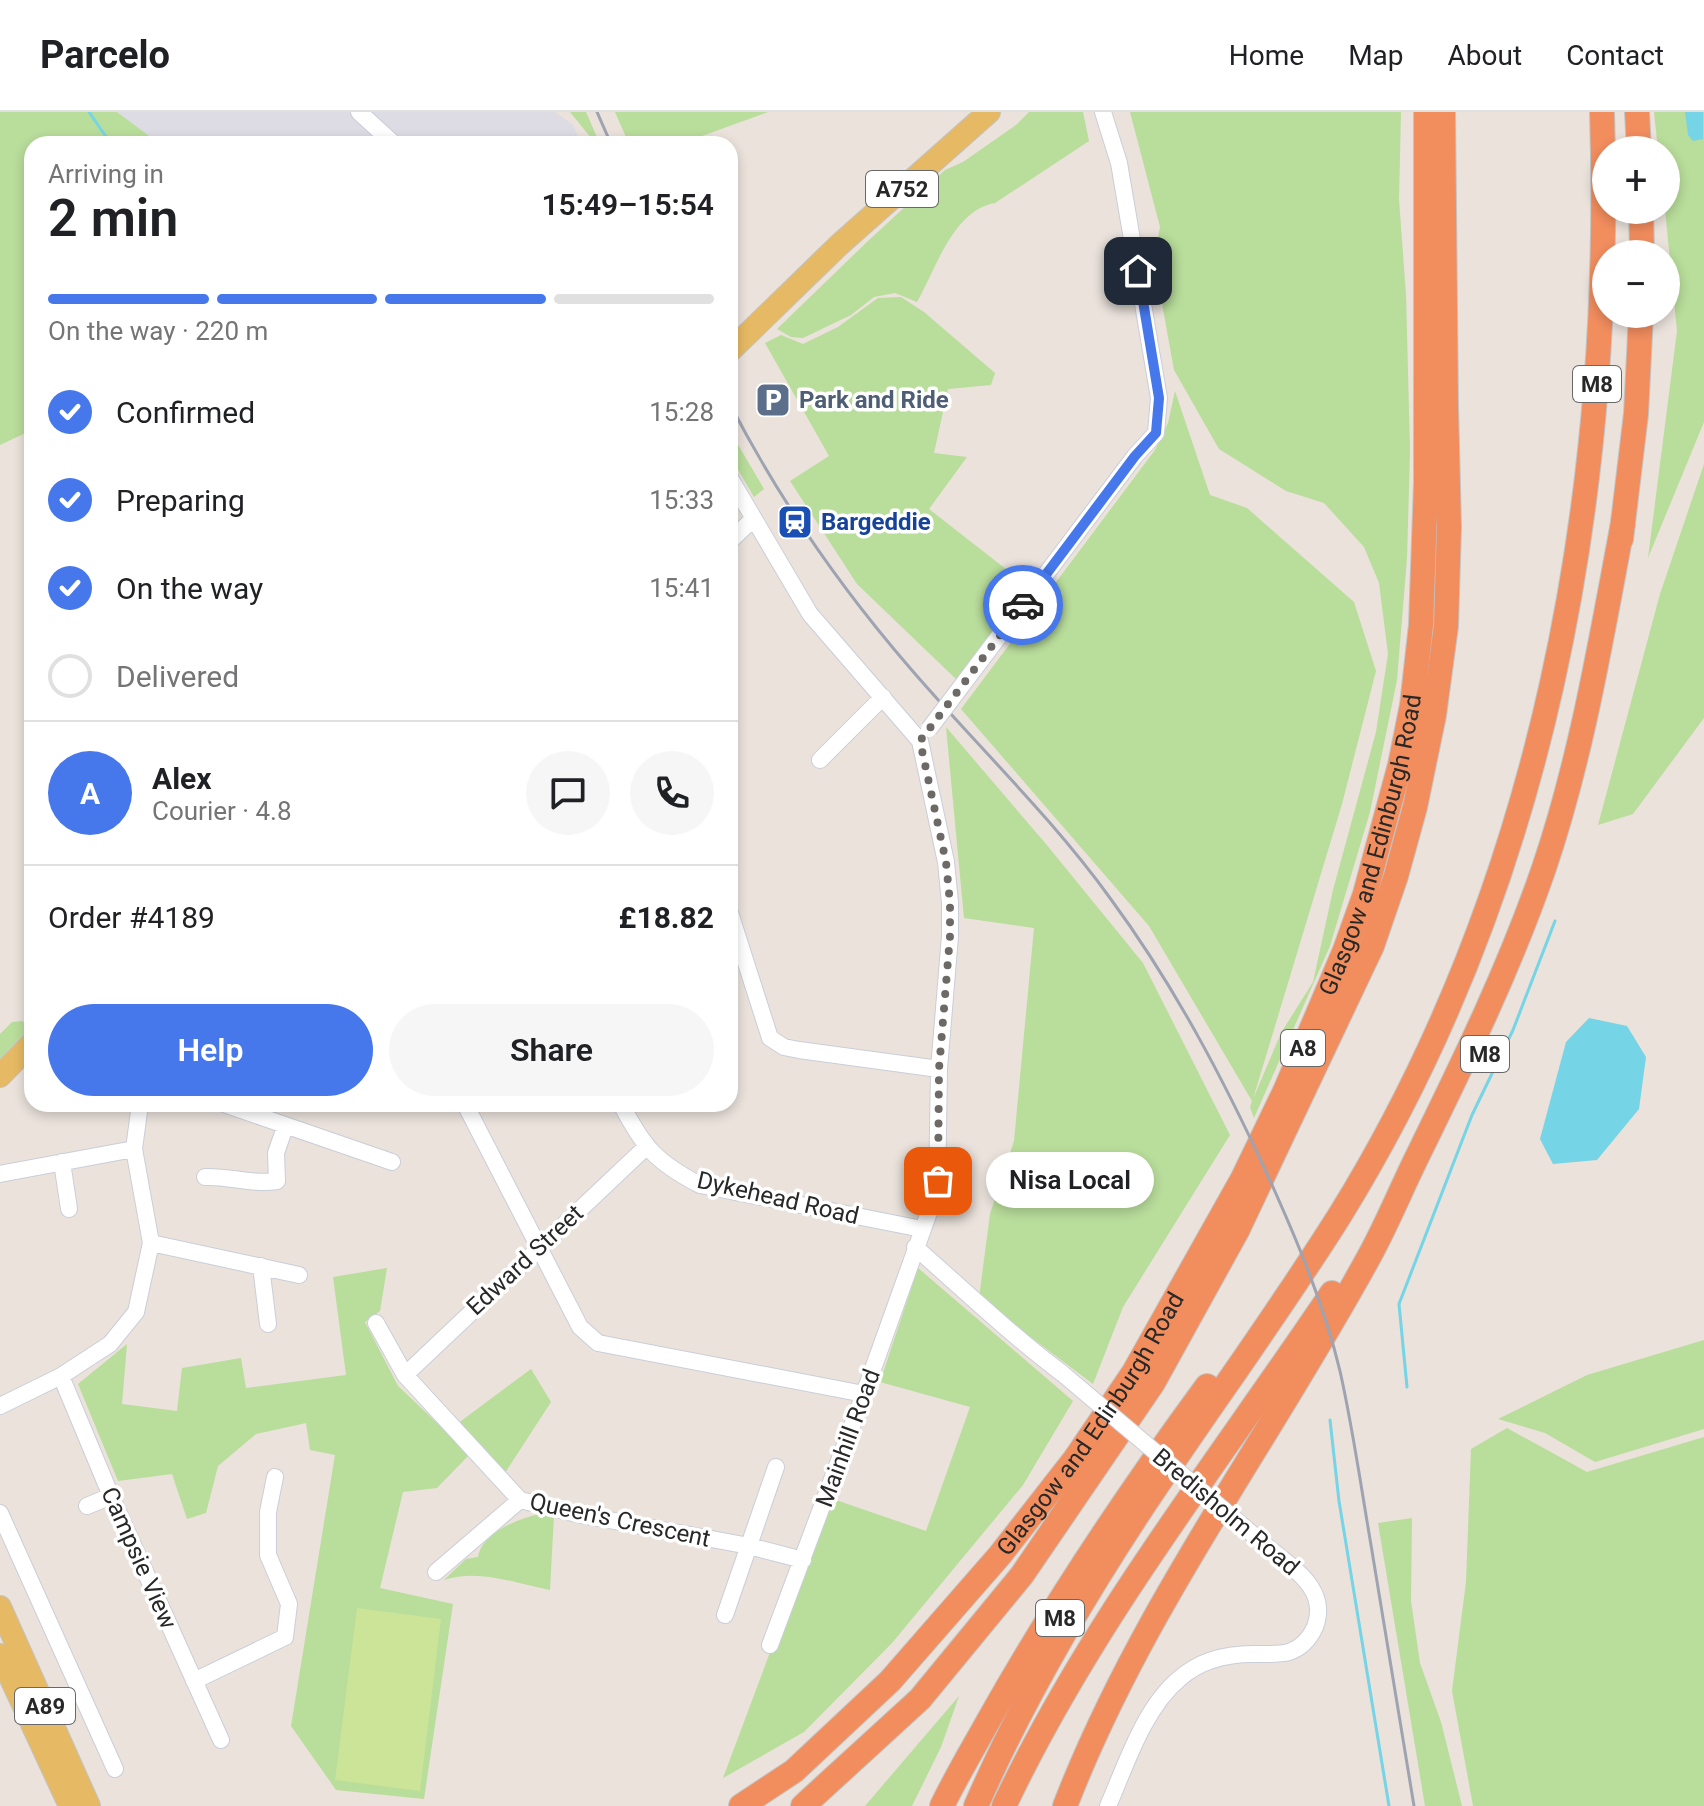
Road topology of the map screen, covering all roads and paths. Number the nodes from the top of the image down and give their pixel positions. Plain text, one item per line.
1 (359, 112) edge
2 (989, 112) edge
3 (1103, 112) edge
4 (1426, 112) edge
5 (1443, 112) edge
6 (1602, 112) edge
7 (1637, 112) edge
8 (385, 136) edge
9 (1638, 136) edge
10 (1640, 328) edge
11 (738, 343) edge
12 (738, 492) edge
13 (753, 519) junction
14 (1623, 523) junction
15 (738, 533) edge
16 (883, 697) junction
17 (924, 735) junction
18 (820, 760) dead end
19 (1491, 899) junction
20 (738, 958) edge
21 (24, 1051) edge
22 (939, 1069) junction
23 (0, 1076) edge
24 (139, 1112) edge
25 (245, 1112) edge
26 (469, 1112) edge
27 (626, 1112) edge
28 (285, 1127) junction
29 (646, 1147) junction
30 (134, 1149) junction
31 (1419, 1153) junction
32 (62, 1162) junction
33 (392, 1162) dead end
34 (0, 1174) edge
35 (205, 1177) dead end
36 (69, 1209) dead end
37 (922, 1229) junction
38 (151, 1243) junction
39 (538, 1247) junction
40 (915, 1247) junction
41 (261, 1266) junction
42 (299, 1275) dead end
43 (376, 1323) dead end
44 (268, 1324) dead end
45 (405, 1375) junction
46 (61, 1376) junction
47 (864, 1394) junction
48 (0, 1406) edge
49 (1187, 1441) junction
50 (776, 1467) dead end
51 (275, 1477) dead end
52 (111, 1496) junction
53 (520, 1500) junction
54 (87, 1506) dead end
55 (0, 1513) edge
56 (1207, 1529) junction
57 (28, 1531) dead end
58 (12, 1538) junction
59 (749, 1546) junction
60 (803, 1560) junction
61 (436, 1572) dead end
62 (0, 1607) edge
63 (725, 1615) dead end
64 (770, 1645) dead end
65 (0, 1655) edge
66 (194, 1681) junction
67 (221, 1740) dead end
68 (115, 1769) dead end
69 (70, 1806) edge
70 (89, 1806) edge
71 (741, 1806) edge
72 (803, 1806) edge
73 (942, 1806) edge
74 (949, 1806) edge
75 (976, 1806) edge
76 (1004, 1806) edge
77 (1065, 1806) edge
78 (1108, 1806) edge

1 - 8 street
2 - 11 main road, A752
3 - 17 street, bridge
4 - 71 highway, Glasgow and Edinburgh Road / A8
5 - 72 highway, Glasgow and Edinburgh Road / A8
6 - 19 highway, M8
7 - 9 highway
10 - 14 highway, M8
12 - 13 street
13 - 15 street
13 - 16 street
14 - 31 highway, M8
14 - 56 highway, M8
16 - 17 street
16 - 18 street
17 - 22 street, Mainhill Road
19 - 49 highway, M8
19 - 73 highway, M8
20 - 22 street
21 - 23 main road
22 - 37 street, Mainhill Road
24 - 30 street
25 - 28 street
26 - 39 street
27 - 29 street, Dykehead Road
28 - 33 street
28 - 35 street
29 - 37 street, Dykehead Road
29 - 39 street, Edward Street
30 - 32 street
30 - 38 street
31 - 56 highway, M8
31 - 76 highway, M8
32 - 34 street
32 - 36 street
37 - 40 street, Mainhill Road
38 - 41 street
38 - 46 street
39 - 45 street, Edward Street
39 - 47 street
40 - 47 street, Mainhill Road
40 - 78 street, Bredisholm Road, bridge
41 - 42 street
41 - 44 street
43 - 45 street, Queen's Crescent
45 - 53 street, Queen's Crescent
46 - 48 street
46 - 52 street, Campsie View
47 - 60 street, Mainhill Road
49 - 74 highway, M8
49 - 75 highway, M8
50 - 59 street
51 - 66 street
52 - 54 street
52 - 66 street, Campsie View
53 - 59 street, Queen's Crescent
53 - 61 street
55 - 58 street
56 - 77 highway, M8
57 - 58 street
58 - 68 street
59 - 60 street, Queen's Crescent
59 - 63 street
60 - 64 street, Mainhill Road
62 - 70 main road, A89
65 - 69 main road, A89
66 - 67 street, Campsie View

